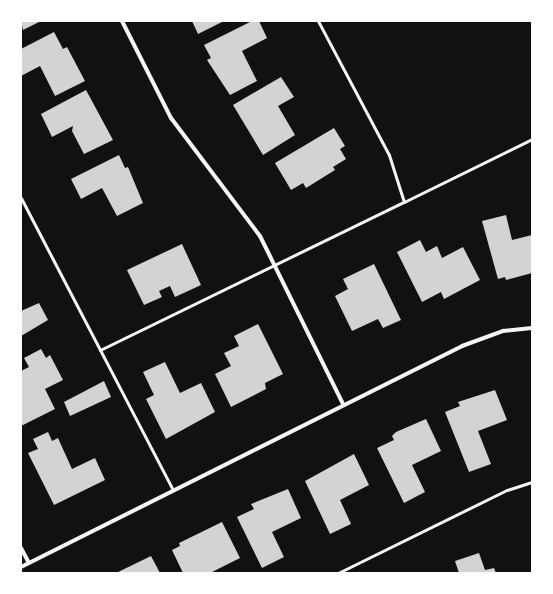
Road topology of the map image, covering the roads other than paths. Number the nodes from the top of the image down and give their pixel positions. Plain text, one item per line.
1 (122, 21) edge
2 (318, 21) edge
3 (532, 139) edge
4 (21, 198) edge
5 (404, 202) junction
6 (273, 267) junction
7 (532, 328) edge
8 (100, 350) junction
9 (343, 404) junction
10 (532, 482) edge
11 (173, 490) junction
12 (21, 548) edge
13 (29, 563) junction
14 (21, 566) edge
15 (338, 573) edge

1 - 6 street
2 - 5 lane
3 - 5 lane
4 - 8 lane
5 - 6 lane
6 - 8 lane
6 - 9 street
7 - 9 street
8 - 11 lane
9 - 11 street
10 - 15 lane
11 - 13 street
12 - 13 street
13 - 14 street

